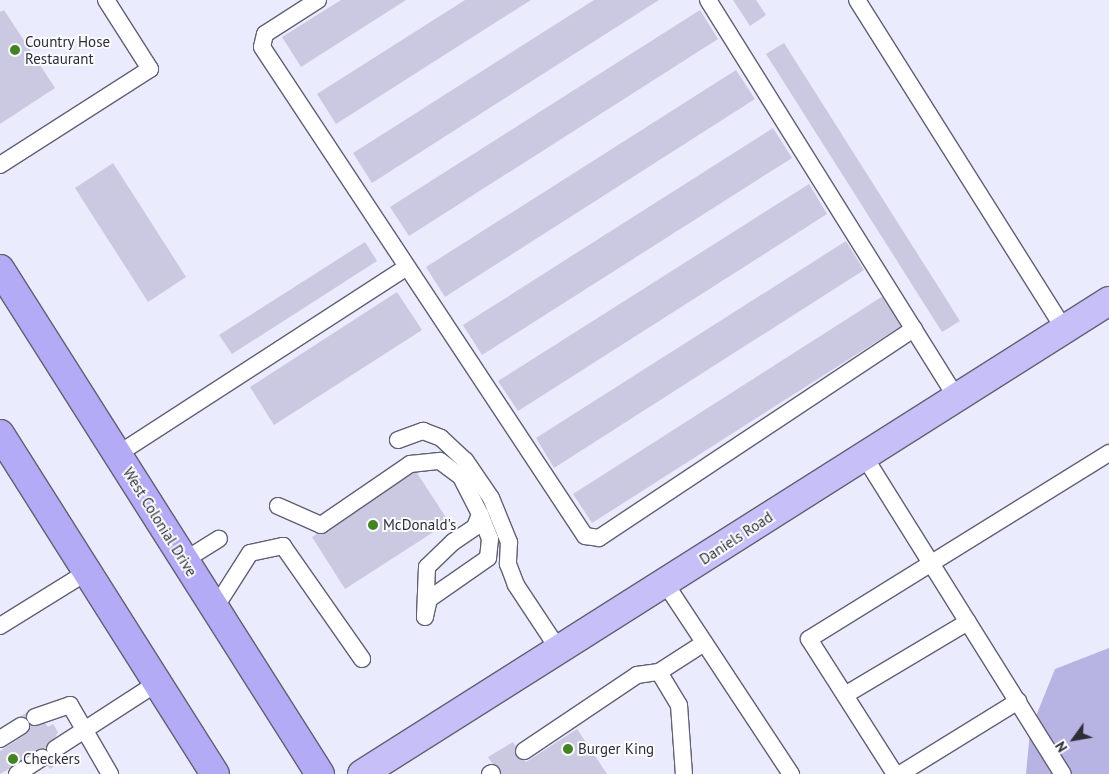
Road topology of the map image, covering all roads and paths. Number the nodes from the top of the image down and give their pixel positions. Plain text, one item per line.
1 (106, 0) edge
2 (318, 0) edge
3 (708, 0) edge
4 (856, 0) edge
5 (0, 164) edge
6 (407, 267) junction
7 (0, 269) edge
8 (1109, 300) edge
9 (914, 329) junction
10 (1064, 329) junction
11 (957, 398) junction
12 (398, 440) dead end
13 (3, 444) edge
14 (1109, 453) edge
15 (118, 454) junction
16 (864, 456) junction
17 (278, 506) dead end
18 (480, 514) junction
19 (219, 538) dead end
20 (185, 560) junction
21 (931, 563) junction
22 (87, 572) junction
23 (665, 583) junction
24 (215, 608) junction
25 (968, 622) junction
26 (0, 624) edge
27 (704, 643) junction
28 (559, 650) junction
29 (362, 659) dead end
30 (659, 672) junction
31 (157, 683) junction
32 (845, 695) junction
33 (1018, 701) junction
34 (35, 717) dead end
35 (20, 726) dead end
36 (85, 730) junction
37 (0, 739) edge
38 (524, 751) dead end
39 (17, 774) edge
40 (110, 774) edge
41 (215, 774) edge
42 (320, 774) edge
43 (362, 774) edge
44 (684, 774) edge
45 (791, 774) edge
46 (896, 774) edge
47 (900, 774) edge
48 (1061, 774) edge

1 - 5 lane
2 - 6 lane
3 - 9 lane
4 - 10 lane
6 - 9 lane
6 - 15 lane
7 - 15 highway, West Colonial Drive
8 - 10 main road, Daniels Road
9 - 11 lane
10 - 11 main road, Daniels Road
11 - 16 main road, Daniels Road
12 - 28 lane
13 - 22 highway
14 - 21 lane
15 - 20 highway, West Colonial Drive
16 - 21 lane
16 - 23 main road, Daniels Road
17 - 18 lane
18 - 18 lane
19 - 20 lane
20 - 24 highway, West Colonial Drive
21 - 25 lane
21 - 32 lane
22 - 26 lane
22 - 31 highway
23 - 27 lane
23 - 28 main road, Daniels Road
24 - 29 lane
24 - 42 highway, West Colonial Drive
25 - 32 lane
25 - 33 lane
27 - 30 lane
27 - 45 lane
28 - 43 main road, Daniels Road
30 - 38 lane
30 - 44 lane
31 - 36 lane
31 - 41 highway
32 - 46 lane
33 - 47 lane
33 - 48 lane
34 - 36 lane
35 - 37 lane
36 - 39 lane
36 - 40 lane

